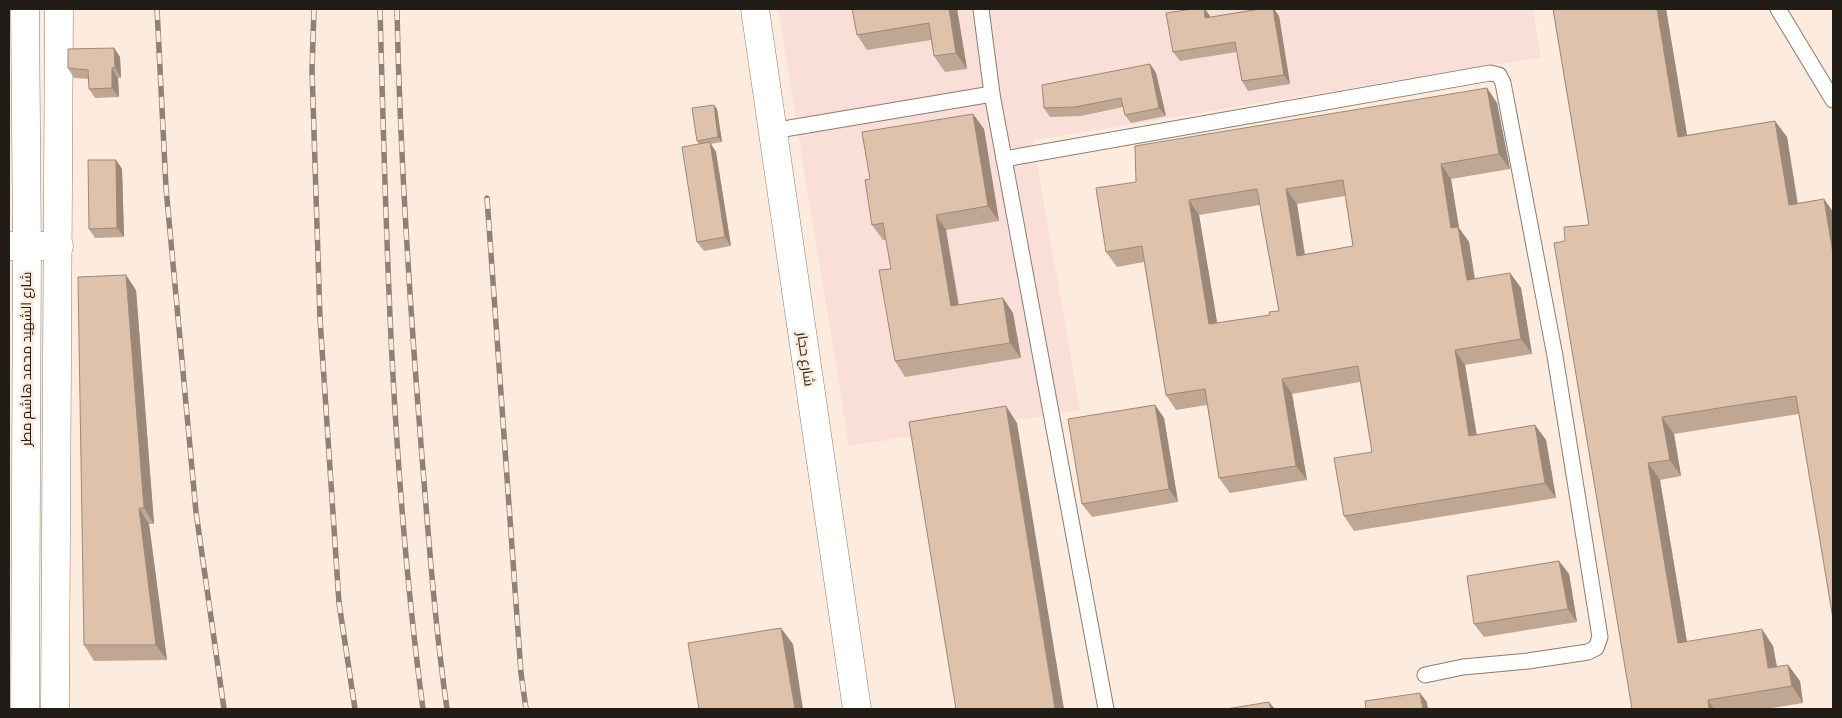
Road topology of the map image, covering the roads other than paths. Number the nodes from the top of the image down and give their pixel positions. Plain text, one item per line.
1 (25, 9) edge
2 (59, 9) edge
3 (755, 9) edge
4 (982, 9) edge
5 (1778, 9) edge
6 (992, 94) junction
7 (1833, 100) edge
8 (772, 132) junction
9 (1004, 159) junction
10 (18, 246) edge
11 (59, 246) junction
12 (1424, 675) dead end
13 (25, 709) edge
14 (55, 709) edge
15 (857, 709) edge
16 (1106, 709) edge

1 - 10 main road, شارع الشهيد محمد هاشم مطر
2 - 11 main road
3 - 8 main road, شارع حجار
4 - 6 lane
5 - 7 lane
6 - 8 lane
6 - 9 lane
8 - 15 main road, شارع حجار
9 - 12 lane
9 - 16 lane
10 - 11 main road
10 - 13 main road, شارع الشهيد محمد هاشم مطر
11 - 14 main road

